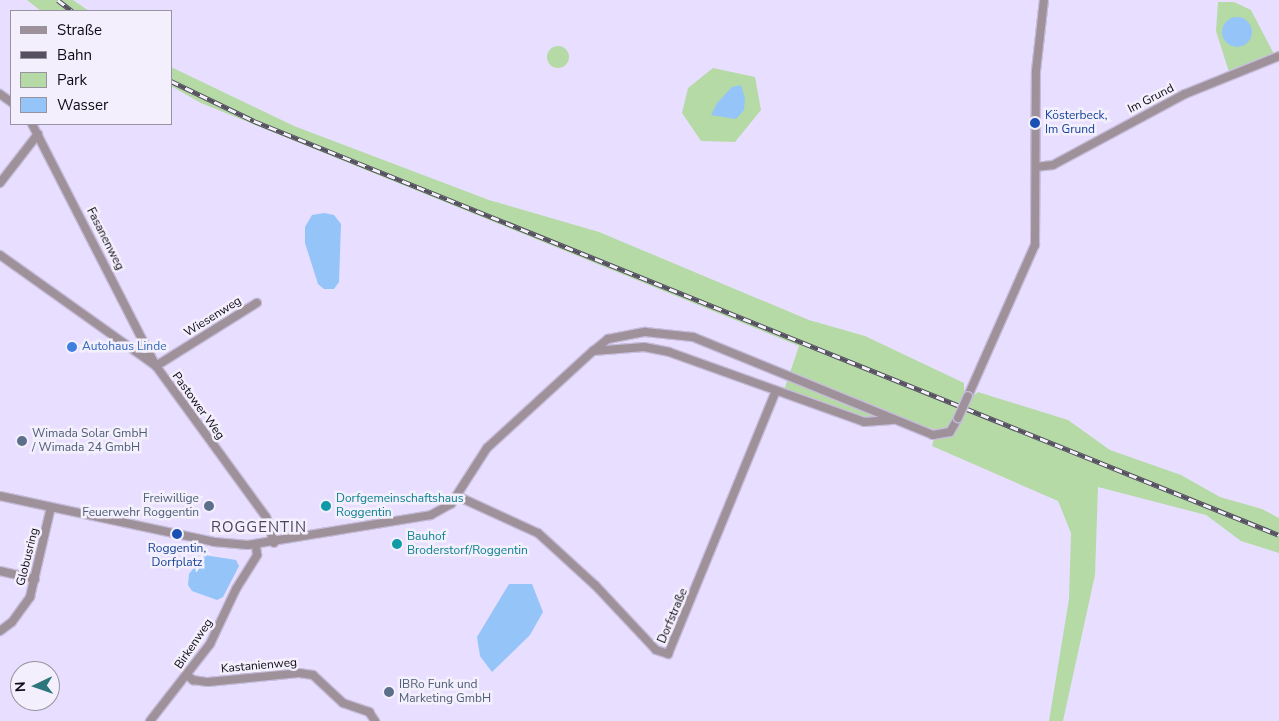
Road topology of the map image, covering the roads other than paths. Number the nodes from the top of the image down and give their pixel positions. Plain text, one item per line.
1 (1044, 0) edge
2 (1279, 56) edge
3 (33, 125) edge
4 (38, 134) junction
5 (1036, 167) junction
6 (0, 183) edge
7 (0, 255) edge
8 (256, 304) dead end
9 (593, 351) junction
10 (156, 366) junction
11 (775, 392) junction
12 (892, 420) junction
13 (0, 496) edge
14 (457, 496) junction
15 (51, 507) junction
16 (274, 543) junction
17 (256, 546) junction
18 (0, 571) edge
19 (35, 579) junction
20 (0, 631) edge
21 (187, 675) junction
22 (150, 721) edge
23 (375, 721) edge

1 - 5 street
2 - 5 street, Im Grund
3 - 4 street, Fasanenweg
4 - 6 street
4 - 10 street, Fasanenweg
5 - 12 street, bridge
7 - 10 street, Pastower Weg
8 - 10 street, Wiesenweg
9 - 11 street
9 - 12 street
9 - 14 street
10 - 16 street, Pastower Weg
11 - 12 street
11 - 14 street, Dorfstraße
13 - 15 street
14 - 16 street
15 - 17 street
15 - 19 street, Globusring
16 - 17 street
17 - 21 street, Birkenweg
18 - 19 street
19 - 20 street, Globusring
21 - 22 street, Birkenweg
21 - 23 street, Kastanienweg

